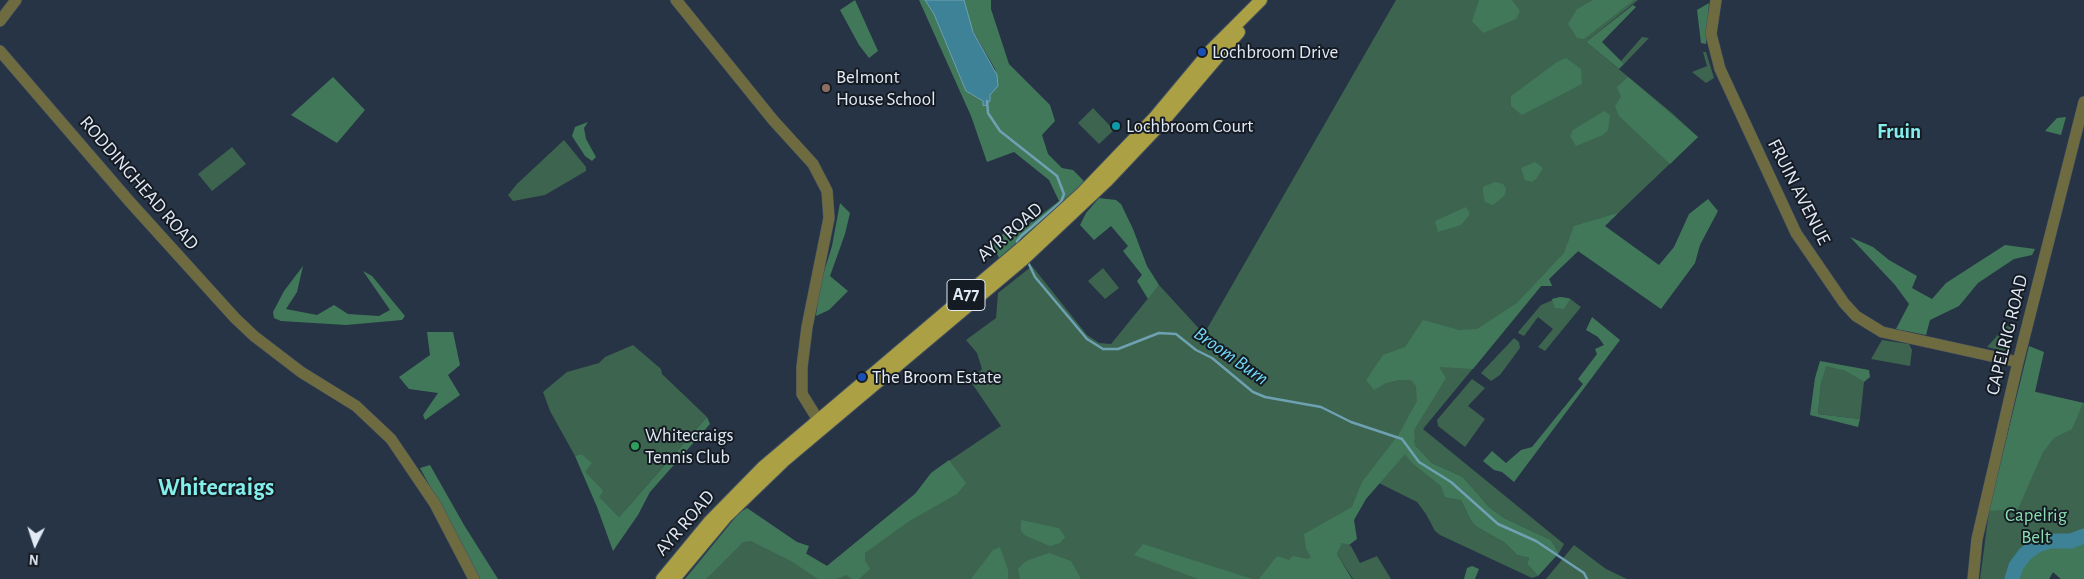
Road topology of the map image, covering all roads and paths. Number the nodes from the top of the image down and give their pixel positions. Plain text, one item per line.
1 (16, 0) edge
2 (676, 0) edge
3 (1261, 0) edge
4 (1266, 0) edge
5 (1716, 0) edge
6 (0, 21) edge
7 (0, 51) edge
8 (2084, 102) edge
9 (982, 288) junction
10 (2018, 362) junction
11 (820, 424) junction
12 (667, 578) edge
13 (474, 579) edge
14 (1973, 579) edge

1 - 6 street
2 - 11 street
3 - 9 main road, AYR ROAD / A77
4 - 9 main road, AYR ROAD / A77
5 - 10 street, FRUIN AVENUE
7 - 13 street, RODDINGHEAD ROAD
8 - 10 street, CAPELRIG ROAD
9 - 11 main road, AYR ROAD / A77
10 - 14 street, CAPELRIG ROAD
11 - 12 main road, AYR ROAD / A77

